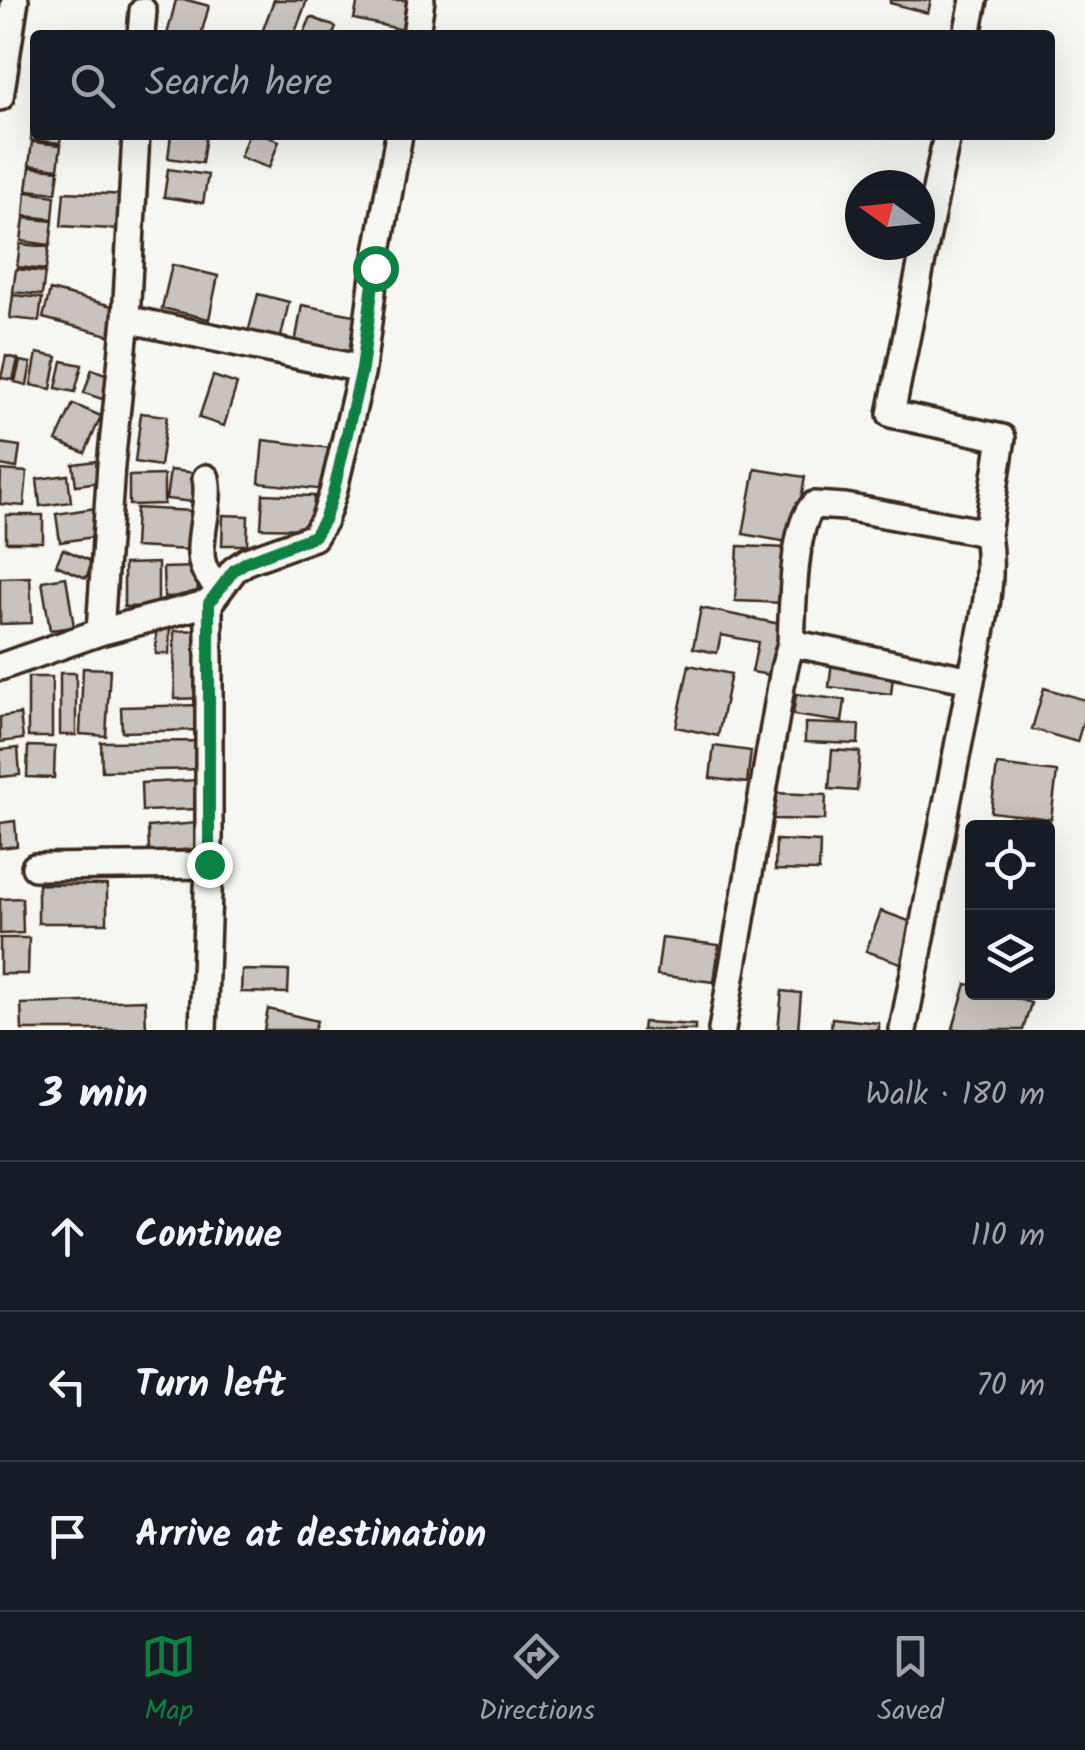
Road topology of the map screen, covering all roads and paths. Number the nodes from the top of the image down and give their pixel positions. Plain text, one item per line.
1 (421, 0) edge
2 (974, 0) edge
3 (9, 6) edge
4 (417, 30) edge
5 (968, 30) edge
6 (0, 97) edge
7 (136, 140) edge
8 (398, 140) edge
9 (946, 140) edge
10 (126, 319) junction
11 (362, 369) junction
12 (206, 478) dead end
13 (987, 534) junction
14 (214, 596) junction
15 (100, 632) junction
16 (791, 643) junction
17 (0, 666) edge
18 (971, 680) junction
19 (209, 864) junction
20 (35, 867) dead end
21 (203, 1030) edge
22 (722, 1030) edge
23 (902, 1030) edge

1 - 4 street
2 - 5 street
3 - 6 street
7 - 10 street
8 - 11 street
9 - 13 street
10 - 11 street
10 - 15 street
11 - 14 street
12 - 14 street
13 - 16 street
13 - 18 street
14 - 15 street
14 - 19 street
15 - 17 street
16 - 18 street
16 - 22 street
18 - 23 street
19 - 20 street
19 - 21 street

